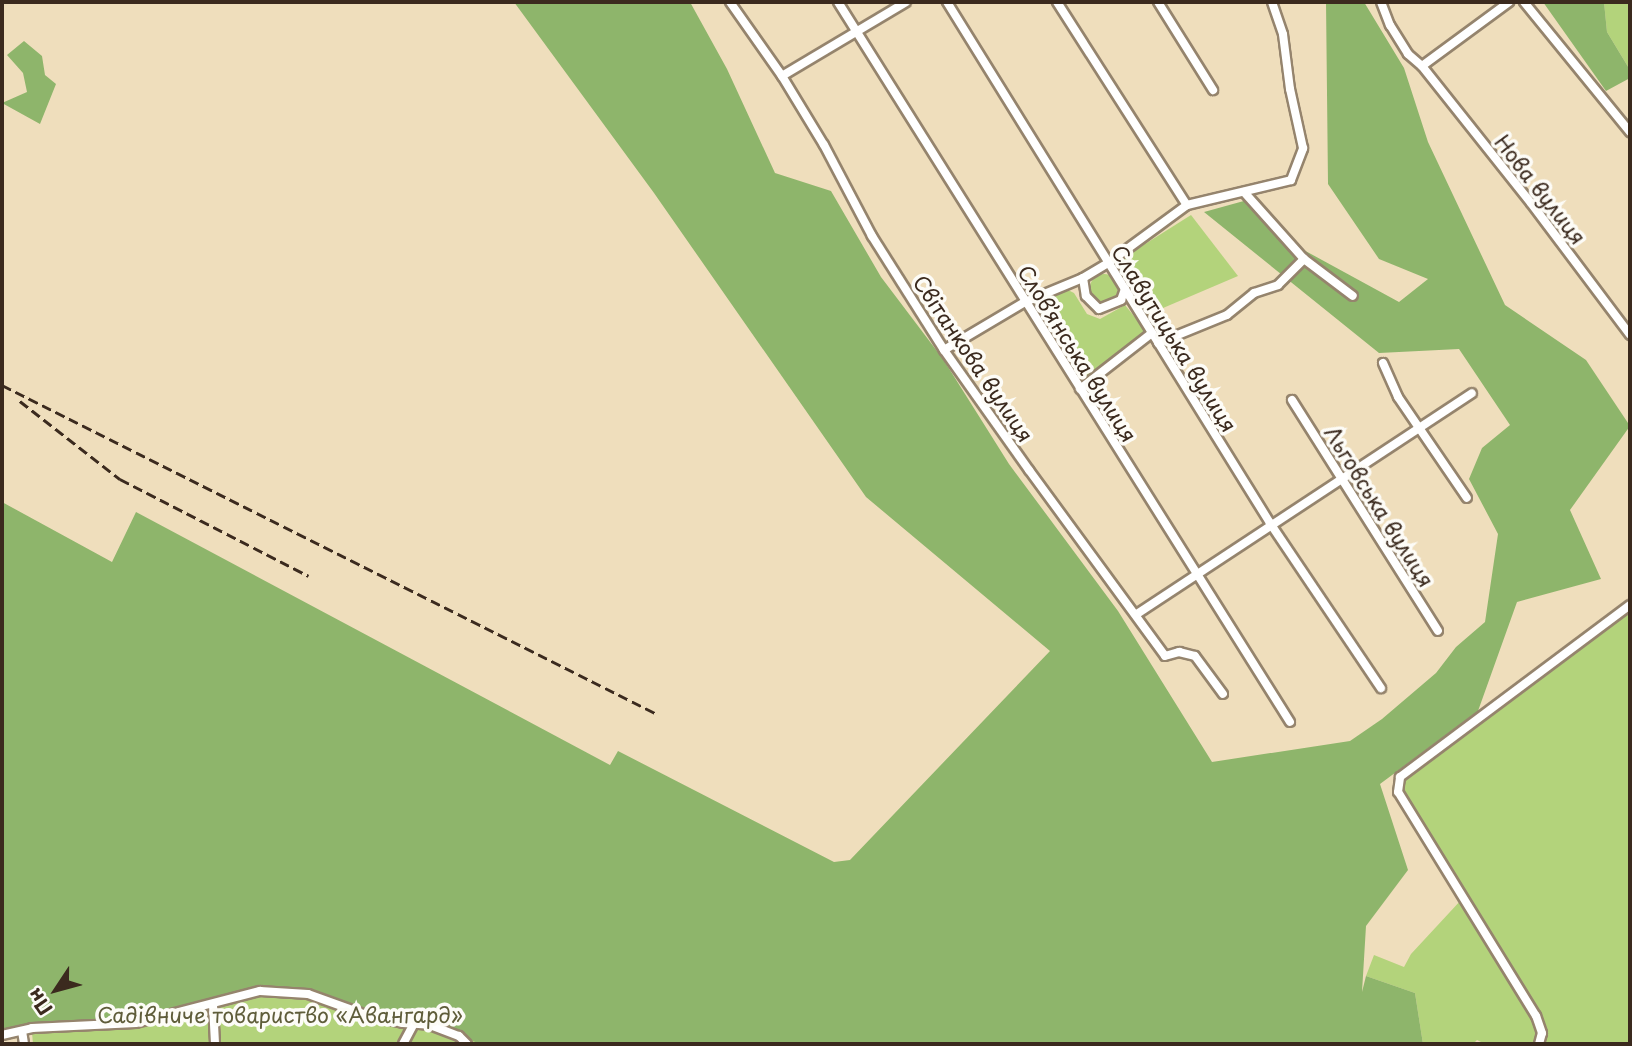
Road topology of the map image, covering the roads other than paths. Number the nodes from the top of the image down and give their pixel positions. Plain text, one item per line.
1 (730, 2) edge
2 (838, 2) edge
3 (906, 2) edge
4 (947, 2) edge
5 (1057, 2) edge
6 (1158, 2) edge
7 (1272, 2) edge
8 (1381, 2) edge
9 (1509, 2) edge
10 (1524, 2) edge
11 (857, 31) junction
12 (1422, 66) junction
13 (782, 76) junction
14 (1213, 90) dead end
15 (1630, 132) edge
16 (1244, 192) junction
17 (1187, 205) junction
18 (1304, 259) junction
19 (1108, 263) junction
20 (1083, 278) junction
21 (1125, 289) junction
22 (1353, 296) dead end
23 (1025, 302) junction
24 (1152, 334) junction
25 (1630, 335) edge
26 (1158, 343) junction
27 (944, 350) junction
28 (1382, 363) dead end
29 (1080, 389) junction
30 (1472, 393) dead end
31 (1292, 400) dead end
32 (1418, 428) junction
33 (1342, 478) junction
34 (1467, 498) dead end
35 (1270, 523) junction
36 (1196, 573) junction
37 (1630, 605) edge
38 (1137, 614) junction
39 (1438, 631) dead end
40 (1381, 688) dead end
41 (1223, 694) dead end
42 (1290, 722) dead end
43 (213, 1004) junction
44 (414, 1023) junction
45 (22, 1031) junction
46 (2, 1035) edge
47 (24, 1044) edge
48 (215, 1044) edge
49 (403, 1044) edge
50 (467, 1044) edge
51 (1539, 1044) edge

1 - 13 street, Світанкова вулиця
2 - 11 street, Словʼянська вулиця
3 - 11 street
4 - 19 street, Славутицька вулиця
5 - 17 street
6 - 14 street
7 - 16 street
8 - 12 street, Нова вулиця
9 - 12 street
10 - 15 street
11 - 13 street
11 - 23 street, Словʼянська вулиця
12 - 25 street, Нова вулиця
13 - 27 street, Світанкова вулиця
16 - 17 street
16 - 18 street
17 - 19 street
18 - 22 street
18 - 26 street
19 - 20 street
19 - 21 street, Славутицька вулиця
20 - 21 street
20 - 23 street
21 - 24 street, Славутицька вулиця
23 - 27 street
23 - 29 street, Словʼянська вулиця
24 - 26 street, Славутицька вулиця
24 - 29 street
26 - 35 street, Славутицька вулиця
27 - 38 street, Світанкова вулиця
28 - 32 street
29 - 36 street, Словʼянська вулиця
30 - 32 street
31 - 33 street, Льговська вулиця
32 - 33 street
32 - 34 street
33 - 35 street
33 - 39 street, Льговська вулиця
35 - 36 street
35 - 40 street, Славутицька вулиця
36 - 38 street
36 - 42 street, Словʼянська вулиця
37 - 51 street
38 - 41 street, Світанкова вулиця
43 - 44 street
43 - 45 street
43 - 48 street
44 - 49 street
44 - 50 street
45 - 46 street
45 - 47 street

